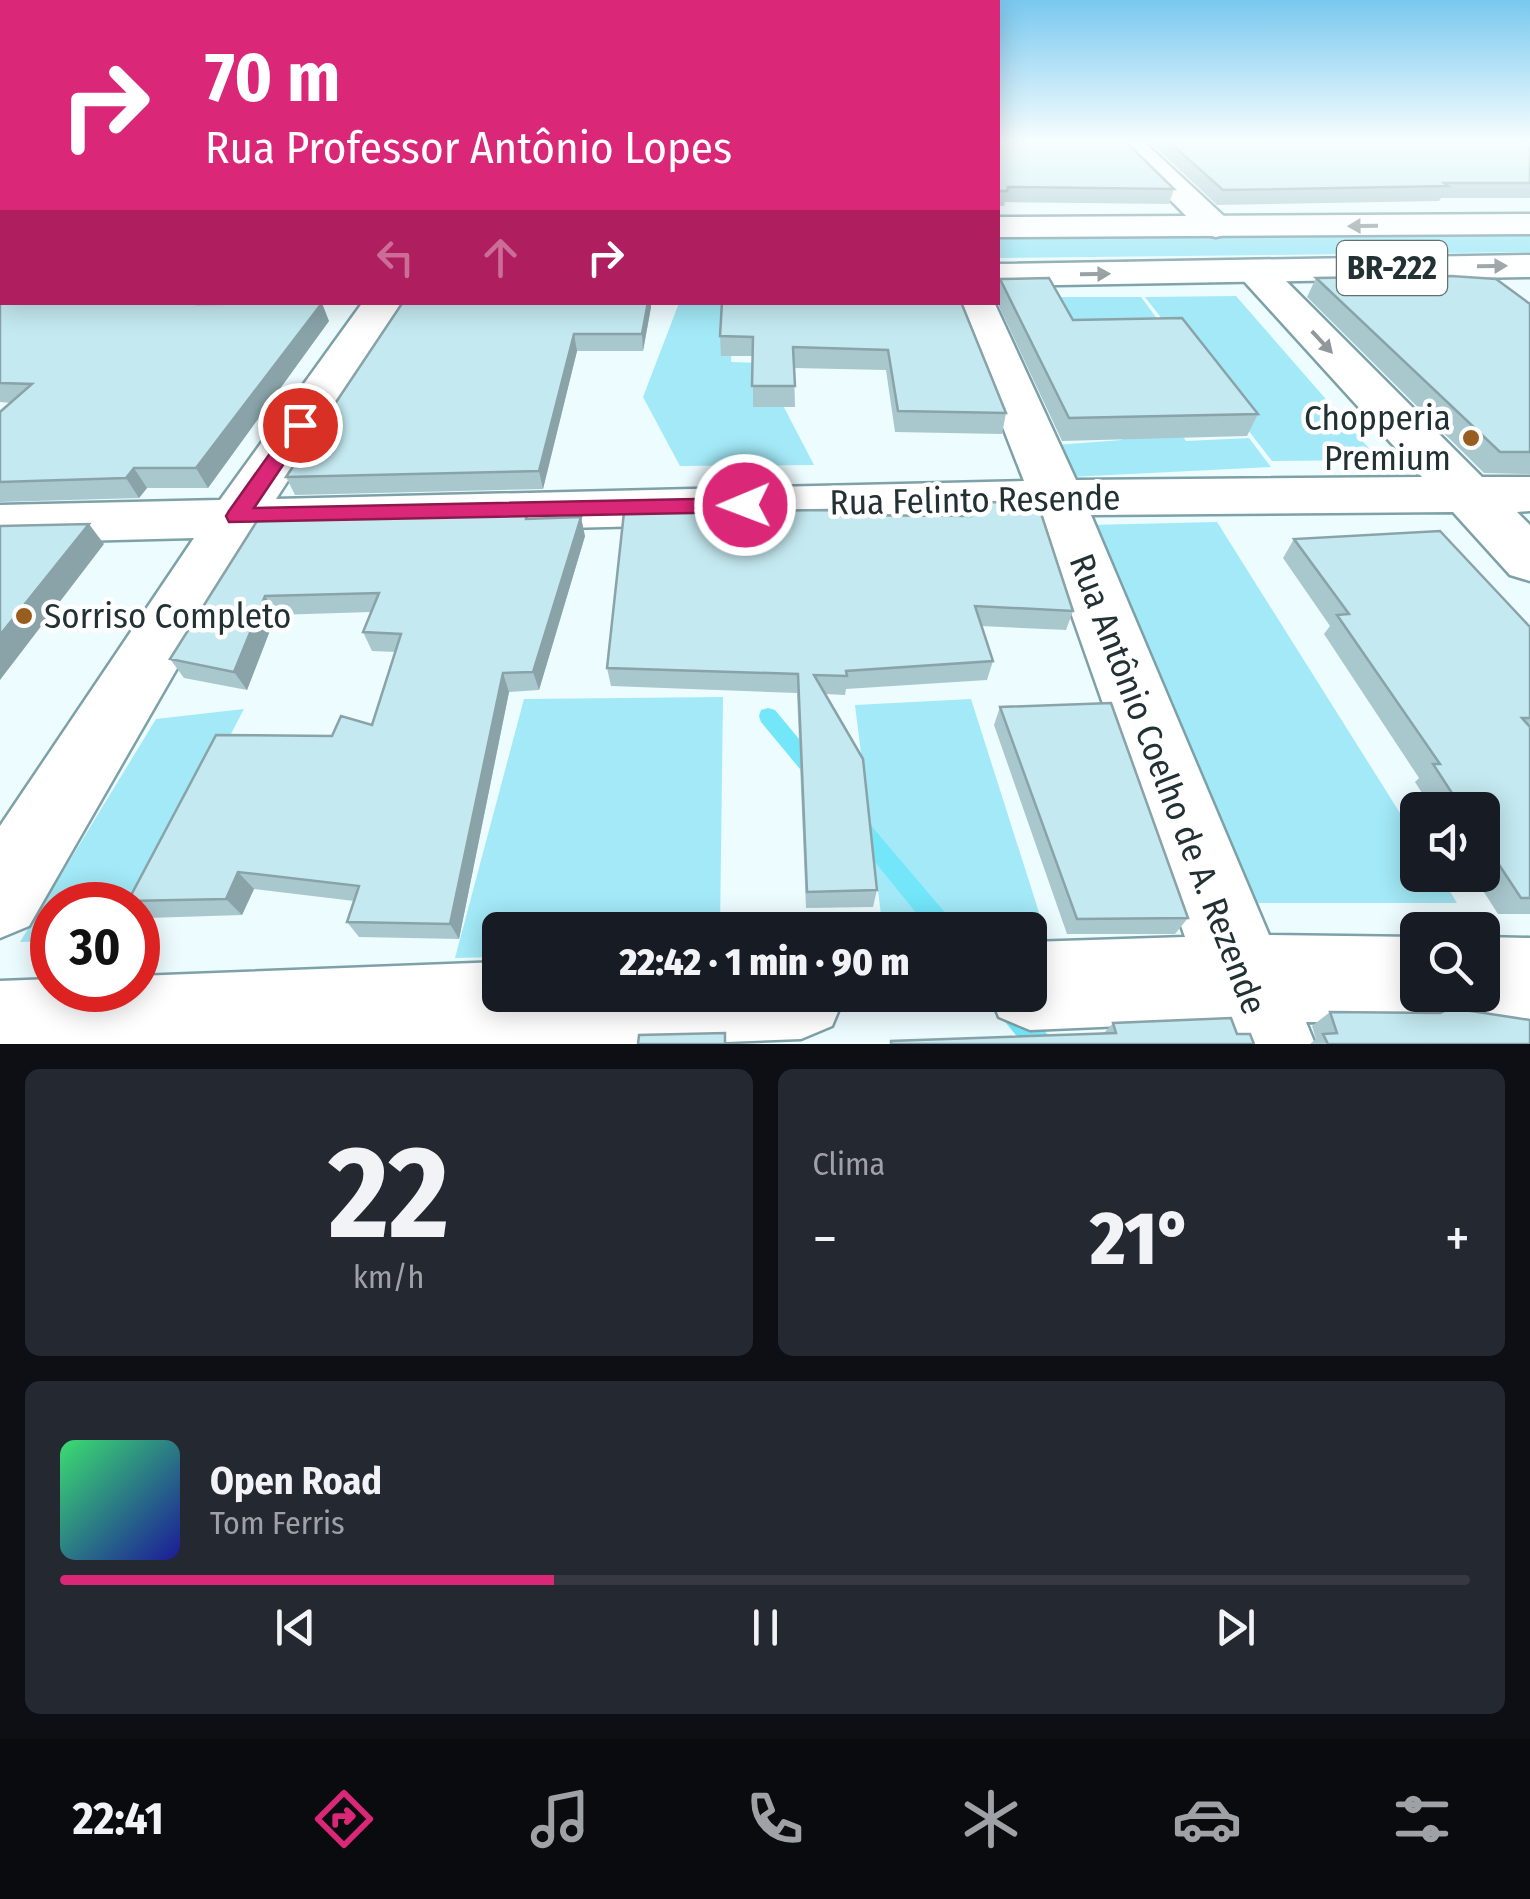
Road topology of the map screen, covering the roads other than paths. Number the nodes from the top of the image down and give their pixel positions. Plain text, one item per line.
1 (1177, 191) edge
2 (1530, 224) edge
3 (1000, 227) edge
4 (1216, 228) junction
5 (1530, 266) edge
6 (1255, 271) junction
7 (1000, 276) edge
8 (382, 305) edge
9 (975, 305) edge
10 (1530, 494) edge
11 (1466, 495) junction
12 (1057, 498) junction
13 (237, 516) junction
14 (0, 524) edge
15 (1530, 560) edge
16 (0, 898) edge
17 (1500, 980) edge
18 (1530, 981) edge
19 (1400, 983) edge
20 (1047, 988) edge
21 (482, 1007) edge
22 (1256, 1011) edge
23 (0, 1026) edge

1 - 4 street
2 -> 4 street, BR-222
3 - 4 street, BR-222
6 -> 5 street, BR-222
7 -> 6 street, BR-222
6 -> 11 street
8 - 13 street
9 - 12 street, Rua Antônio Coelho de A. Rezende
10 - 11 street, Rua Felinto Resende
11 - 12 street, Rua Felinto Resende
11 - 15 street
12 - 13 street, Rua Felinto Resende
12 - 22 street, Rua Antônio Coelho de A. Rezende
13 - 14 street, Rua Felinto Resende
13 - 16 street
17 - 18 street
19 - 22 street
20 - 22 street
21 - 23 street

